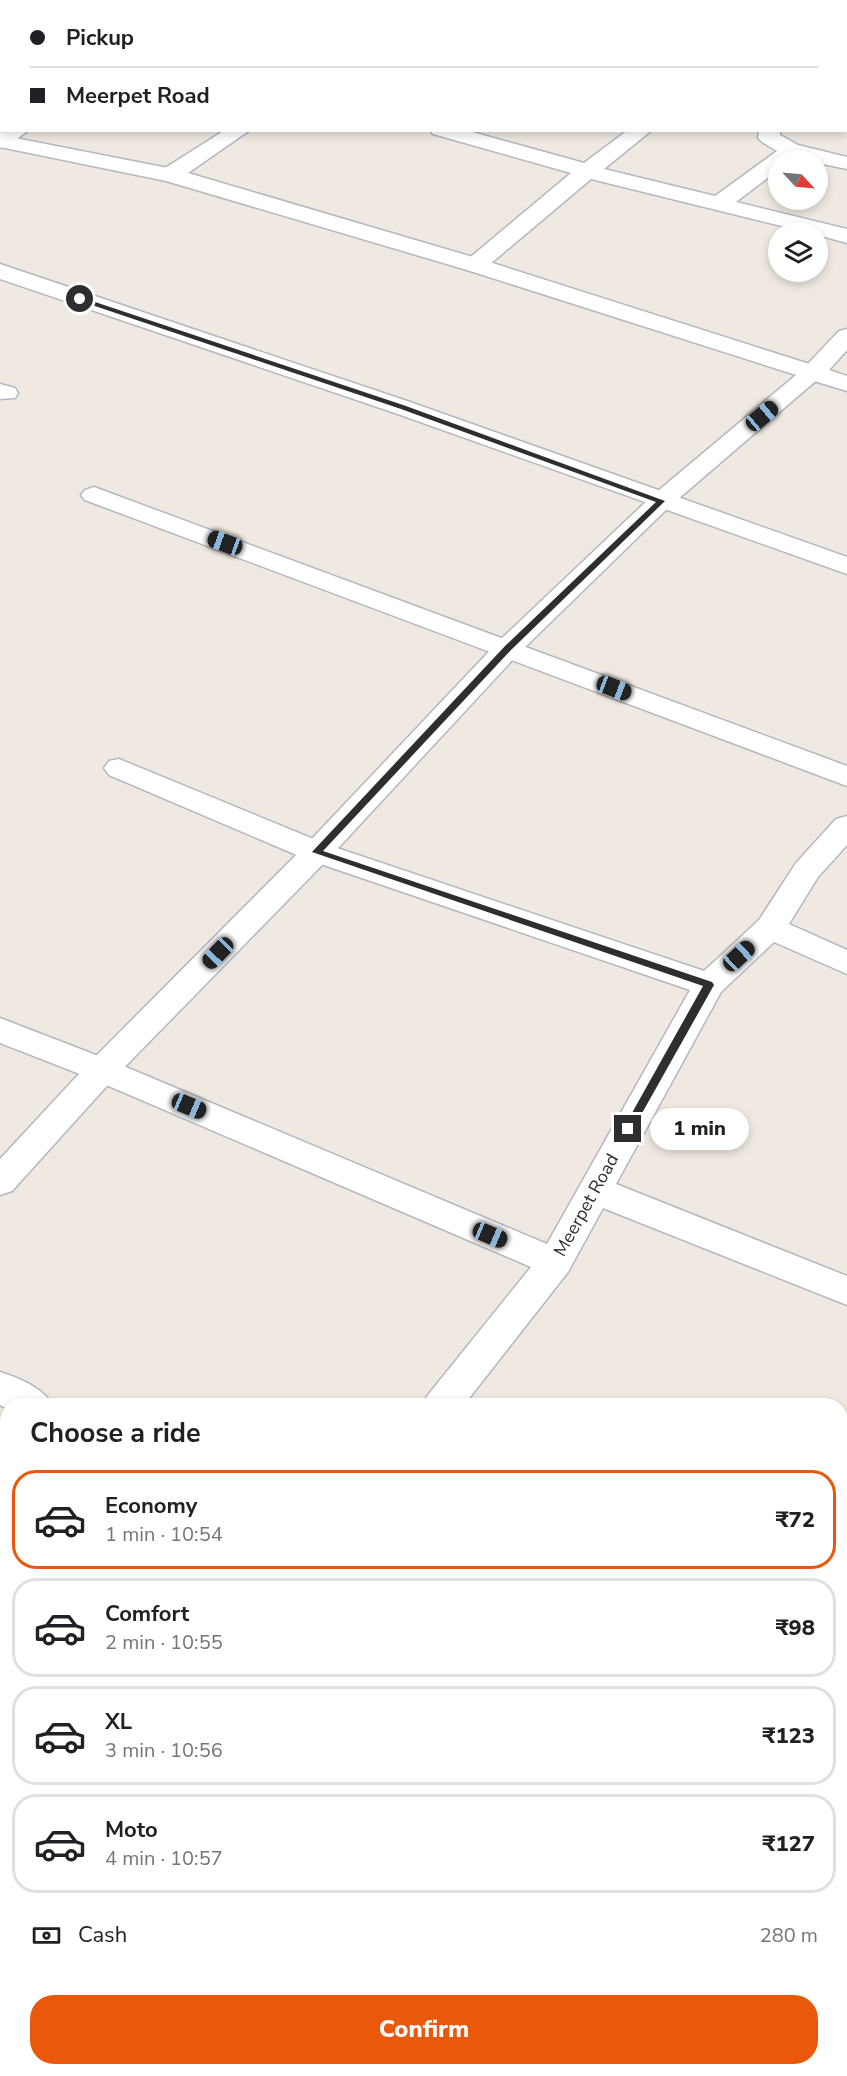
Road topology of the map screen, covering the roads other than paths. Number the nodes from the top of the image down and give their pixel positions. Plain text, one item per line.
1 (237, 132) edge
2 (447, 132) edge
3 (639, 132) edge
4 (770, 132) edge
5 (5, 139) edge
6 (791, 150) edge
7 (828, 159) edge
8 (847, 163) edge
9 (768, 167) edge
10 (587, 171) junction
11 (170, 175) junction
12 (719, 204) junction
13 (847, 212) edge
14 (836, 234) edge
15 (475, 265) junction
16 (0, 271) edge
17 (847, 336) edge
18 (813, 373) junction
19 (847, 384) edge
20 (94, 495) dead end
21 (661, 501) junction
22 (847, 566) edge
23 (508, 648) junction
24 (119, 768) dead end
25 (847, 777) edge
26 (847, 826) edge
27 (317, 852) junction
28 (770, 928) junction
29 (847, 963) edge
30 (709, 985) junction
31 (0, 1030) edge
32 (102, 1070) junction
33 (0, 1182) edge
34 (594, 1190) junction
35 (555, 1262) junction
36 (847, 1291) edge
37 (0, 1387) edge
38 (20, 1398) edge
39 (447, 1398) edge

1 - 11 street
2 - 10 street
3 - 10 street
4 - 6 street
5 - 11 street
7 - 8 street
9 - 12 street
10 - 12 street
10 - 15 street
11 - 15 street
12 - 14 street
13 - 14 street
15 - 18 street
16 - 21 street
17 - 18 street
18 - 19 street
18 - 21 street
20 - 23 street
21 - 22 street
21 - 23 street
23 - 25 street
23 - 27 street
24 - 27 street
26 - 28 street, Meerpet Road
27 - 30 street
27 - 32 street
28 - 29 street
28 - 30 street, Meerpet Road
30 - 34 street, Meerpet Road
31 - 32 street
32 - 33 street
32 - 35 street
34 - 35 street, Meerpet Road
34 - 36 street
35 - 39 street, Meerpet Road
37 - 38 street

